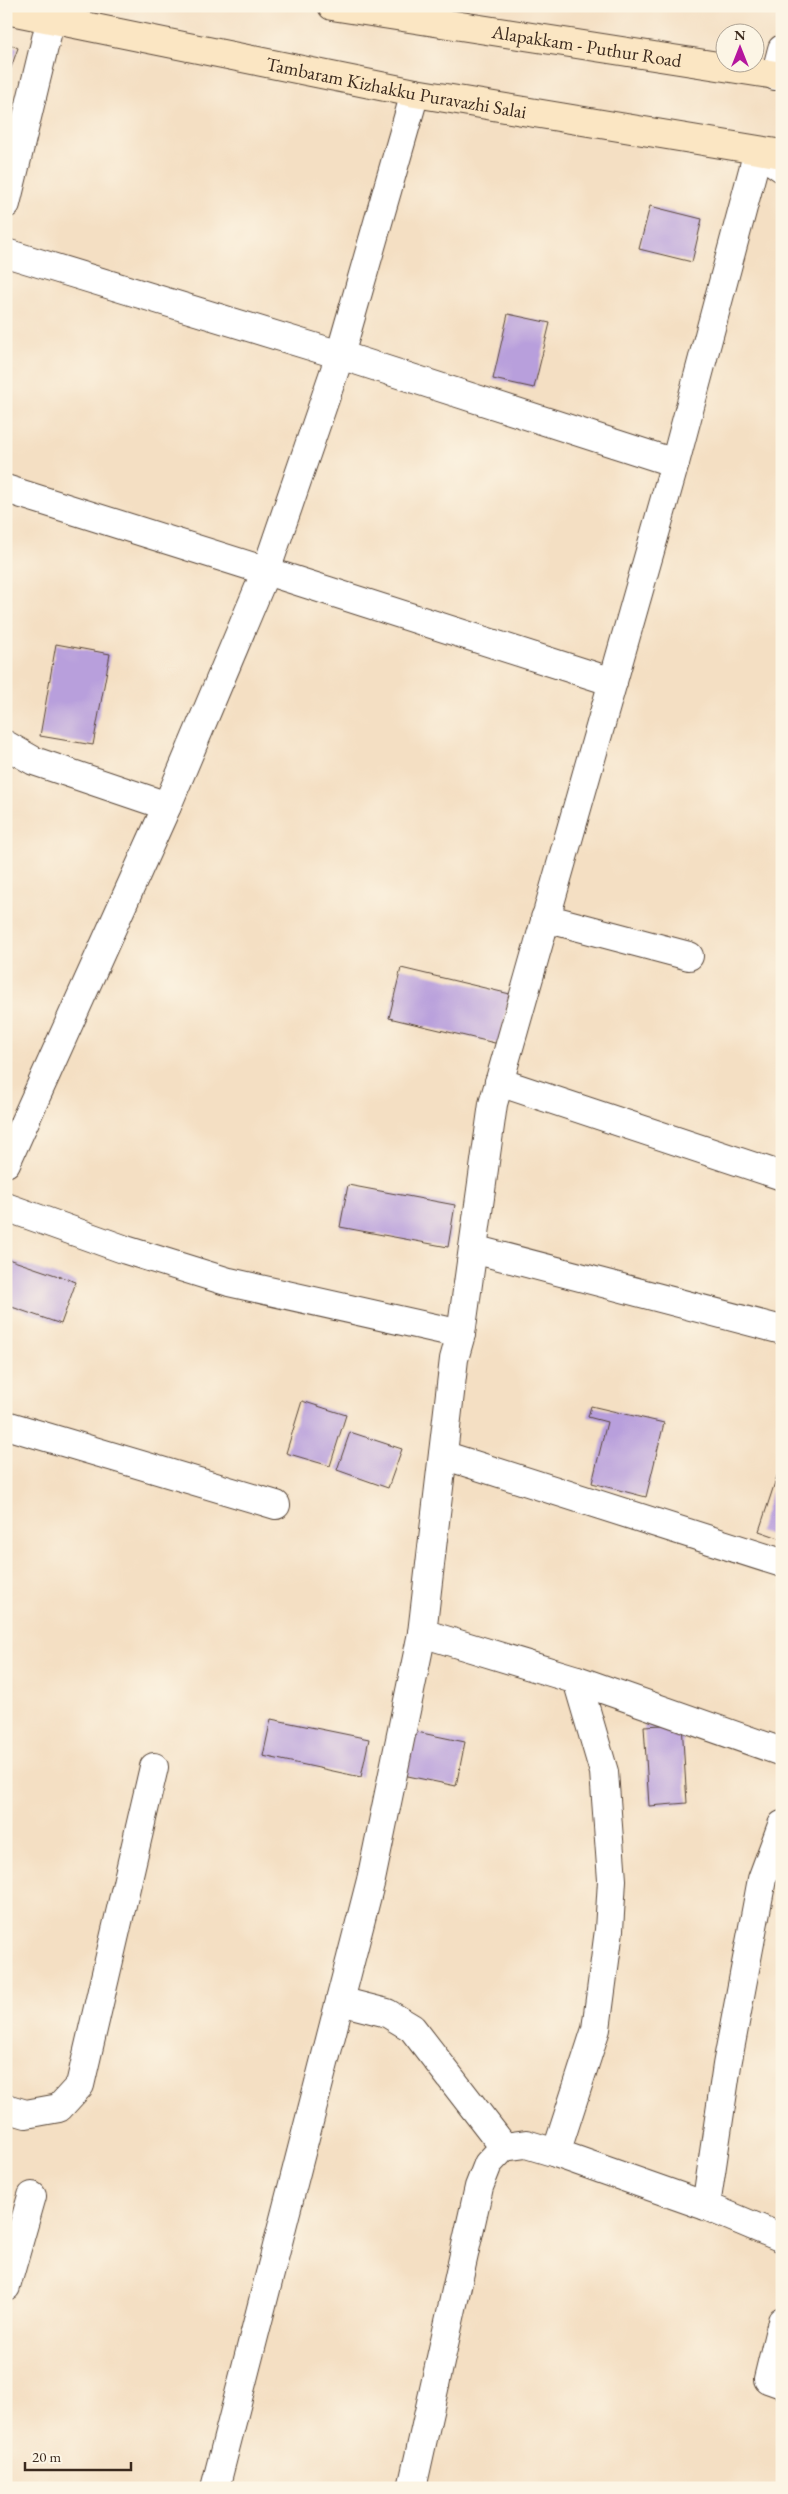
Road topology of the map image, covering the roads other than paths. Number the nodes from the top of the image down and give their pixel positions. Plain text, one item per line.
1 (332, 6) edge
2 (6, 10) edge
3 (51, 18) junction
4 (782, 48) edge
5 (779, 76) edge
6 (415, 93) junction
7 (770, 153) edge
8 (782, 168) edge
9 (6, 204) edge
10 (6, 253) edge
11 (340, 355) junction
12 (675, 463) junction
13 (6, 489) edge
14 (266, 571) junction
15 (613, 682) junction
16 (6, 745) edge
17 (167, 806) junction
18 (546, 918) junction
19 (689, 956) dead end
20 (499, 1082) junction
21 (6, 1163) edge
22 (782, 1176) edge
23 (6, 1207) edge
24 (473, 1248) junction
25 (782, 1330) edge
26 (461, 1334) junction
27 (6, 1425) edge
28 (443, 1455) junction
29 (276, 1505) dead end
30 (782, 1563) edge
31 (422, 1633) junction
32 (577, 1680) junction
33 (782, 1752) edge
34 (154, 1767) dead end
35 (782, 1825) edge
36 (340, 2002) junction
37 (6, 2108) edge
38 (504, 2147) junction
39 (556, 2153) junction
40 (32, 2196) dead end
41 (706, 2206) junction
42 (782, 2238) edge
43 (6, 2287) edge
44 (782, 2321) edge
45 (782, 2384) edge
46 (215, 2488) edge
47 (412, 2488) edge

1 - 5 main road, Alapakkam - Puthur Road
2 - 3 main road, Tambaram Kizhakku Puravazhi Salai
3 - 6 main road, Tambaram Kizhakku Puravazhi Salai
3 - 9 street
4 - 5 street
6 - 7 main road, Tambaram Kizhakku Puravazhi Salai
6 - 11 street
7 - 8 street, Tambaram Kizhakku Puravazhi Salai
7 - 12 street
10 - 11 street
11 - 12 street
11 - 14 street
12 - 15 street
13 - 14 street
14 - 15 street
14 - 17 street
15 - 18 street
16 - 17 street
17 - 21 street
18 - 19 street
18 - 20 street
20 - 22 street
20 - 24 street
23 - 26 street
24 - 25 street
24 - 26 street
26 - 28 street
27 - 29 street
28 - 30 street
28 - 31 street
31 - 32 street
31 - 36 street
32 - 33 street
32 - 39 street
34 - 37 street
35 - 41 street
36 - 38 street
36 - 46 street
38 - 39 street
38 - 47 street
39 - 41 street
40 - 43 street
41 - 42 street
44 - 45 street

